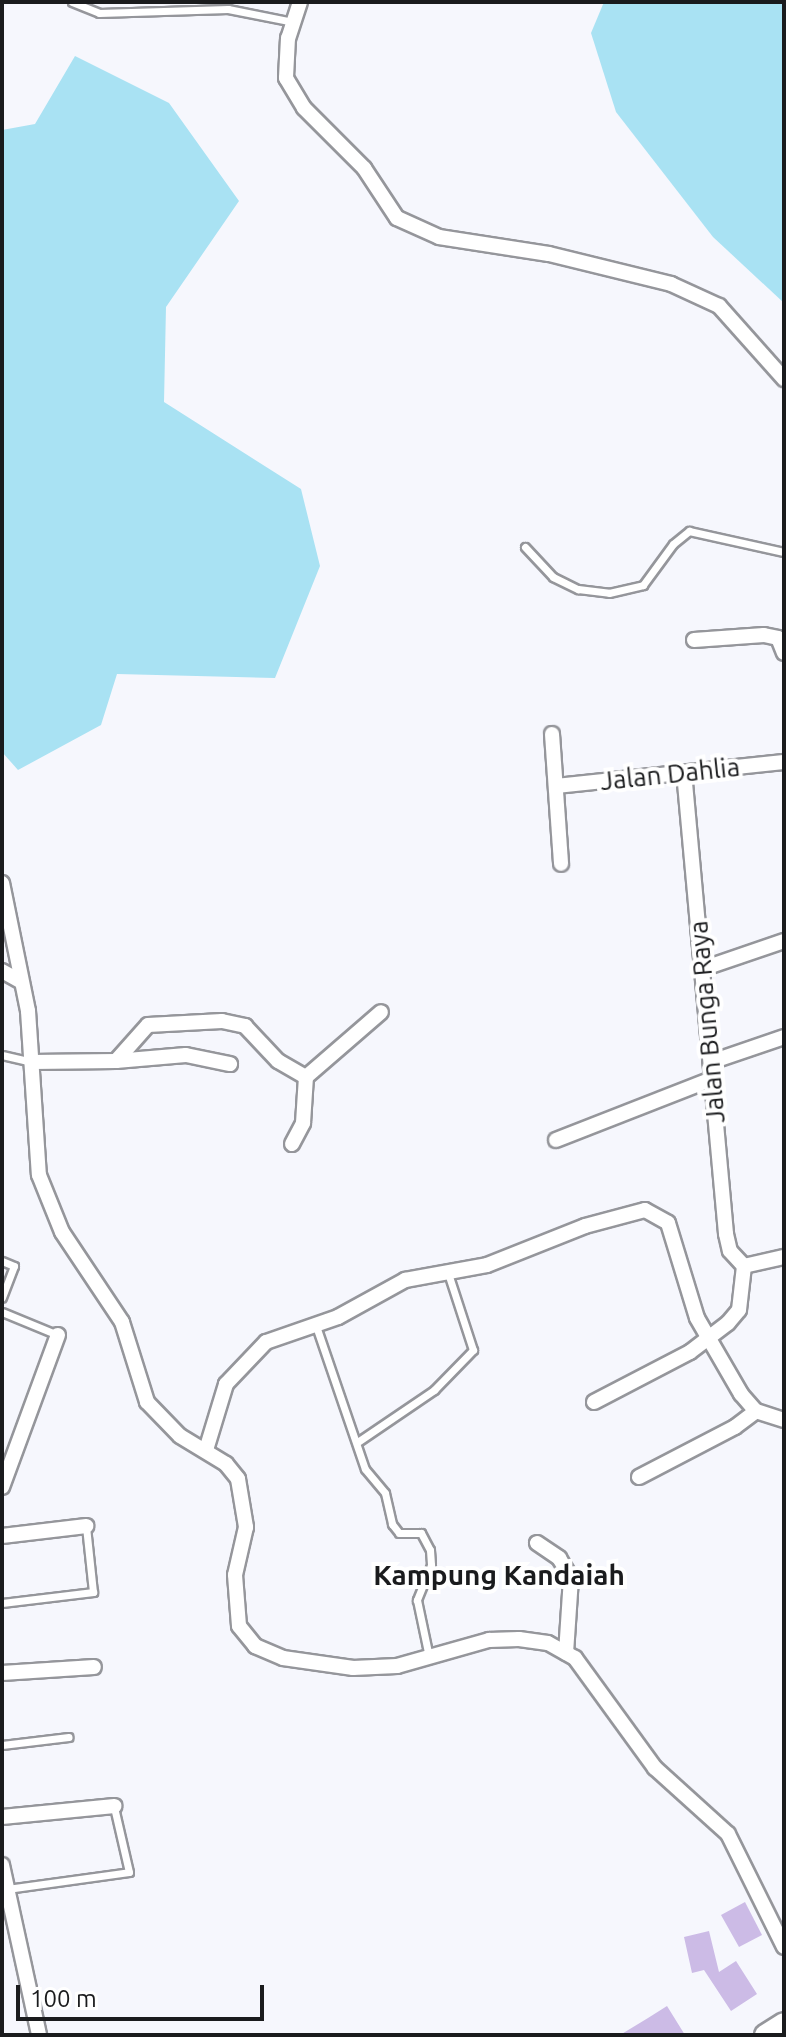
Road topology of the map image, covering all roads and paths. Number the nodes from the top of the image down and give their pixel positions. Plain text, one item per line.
1 (72, 2) edge
2 (300, 2) edge
3 (293, 22) junction
4 (784, 379) edge
5 (525, 547) dead end
6 (784, 552) edge
7 (694, 640) dead end
8 (784, 653) edge
9 (552, 734) dead end
10 (784, 762) edge
11 (684, 772) junction
12 (556, 786) junction
13 (561, 864) dead end
14 (2, 883) edge
15 (784, 941) edge
16 (702, 969) junction
17 (2, 971) edge
18 (20, 981) junction
19 (381, 1012) dead end
20 (784, 1037) edge
21 (2, 1055) edge
22 (116, 1061) junction
23 (32, 1062) junction
24 (711, 1062) junction
25 (230, 1064) dead end
26 (306, 1077) junction
27 (712, 1079) junction
28 (556, 1140) dead end
29 (292, 1144) dead end
30 (784, 1257) edge
31 (2, 1261) edge
32 (744, 1266) junction
33 (448, 1273) junction
34 (2, 1298) edge
35 (2, 1312) edge
36 (316, 1326) junction
37 (58, 1335) joint
38 (709, 1338) junction
39 (594, 1402) dead end
40 (756, 1411) junction
41 (784, 1420) edge
42 (359, 1441) junction
43 (206, 1450) junction
44 (639, 1477) dead end
45 (2, 1487) edge
46 (86, 1526) joint
47 (2, 1536) edge
48 (537, 1543) dead end
49 (2, 1603) edge
50 (566, 1653) junction
51 (429, 1657) junction
52 (94, 1667) dead end
53 (2, 1673) edge
54 (69, 1737) dead end
55 (2, 1745) edge
56 (114, 1806) joint
57 (2, 1817) edge
58 (2, 1865) edge
59 (7, 1889) junction
60 (784, 1947) edge
61 (784, 2023) edge
62 (39, 2035) edge
63 (765, 2035) edge

1 - 3 lane
2 - 3 street
3 - 4 street
5 - 6 lane
7 - 8 street
9 - 12 street
10 - 11 street, Jalan Dahlia
11 - 12 street, Jalan Dahlia
11 - 16 street, Jalan Bunga Raya
12 - 13 street
14 - 18 street
15 - 16 street
16 - 24 street, Jalan Bunga Raya
17 - 18 street
18 - 23 street
19 - 26 street
20 - 24 street
21 - 23 lane
22 - 23 street
22 - 25 street
22 - 26 street
23 - 43 street
24 - 27 street, Jalan Bunga Raya
26 - 29 street
27 - 28 street
27 - 32 street, Jalan Bunga Raya
30 - 32 street
31 - 34 lane
32 - 38 street
33 - 36 street
33 - 38 street
33 - 42 lane
35 - 37 lane
36 - 42 lane
36 - 43 street
37 - 45 street
38 - 39 street
38 - 40 street
40 - 41 street
40 - 44 street
42 - 51 lane
43 - 51 street
46 - 47 street
46 - 49 lane
48 - 50 street
50 - 51 street
50 - 60 street
52 - 53 street
54 - 55 lane
56 - 57 street
56 - 59 lane
58 - 59 street
59 - 62 street
61 - 63 main road

